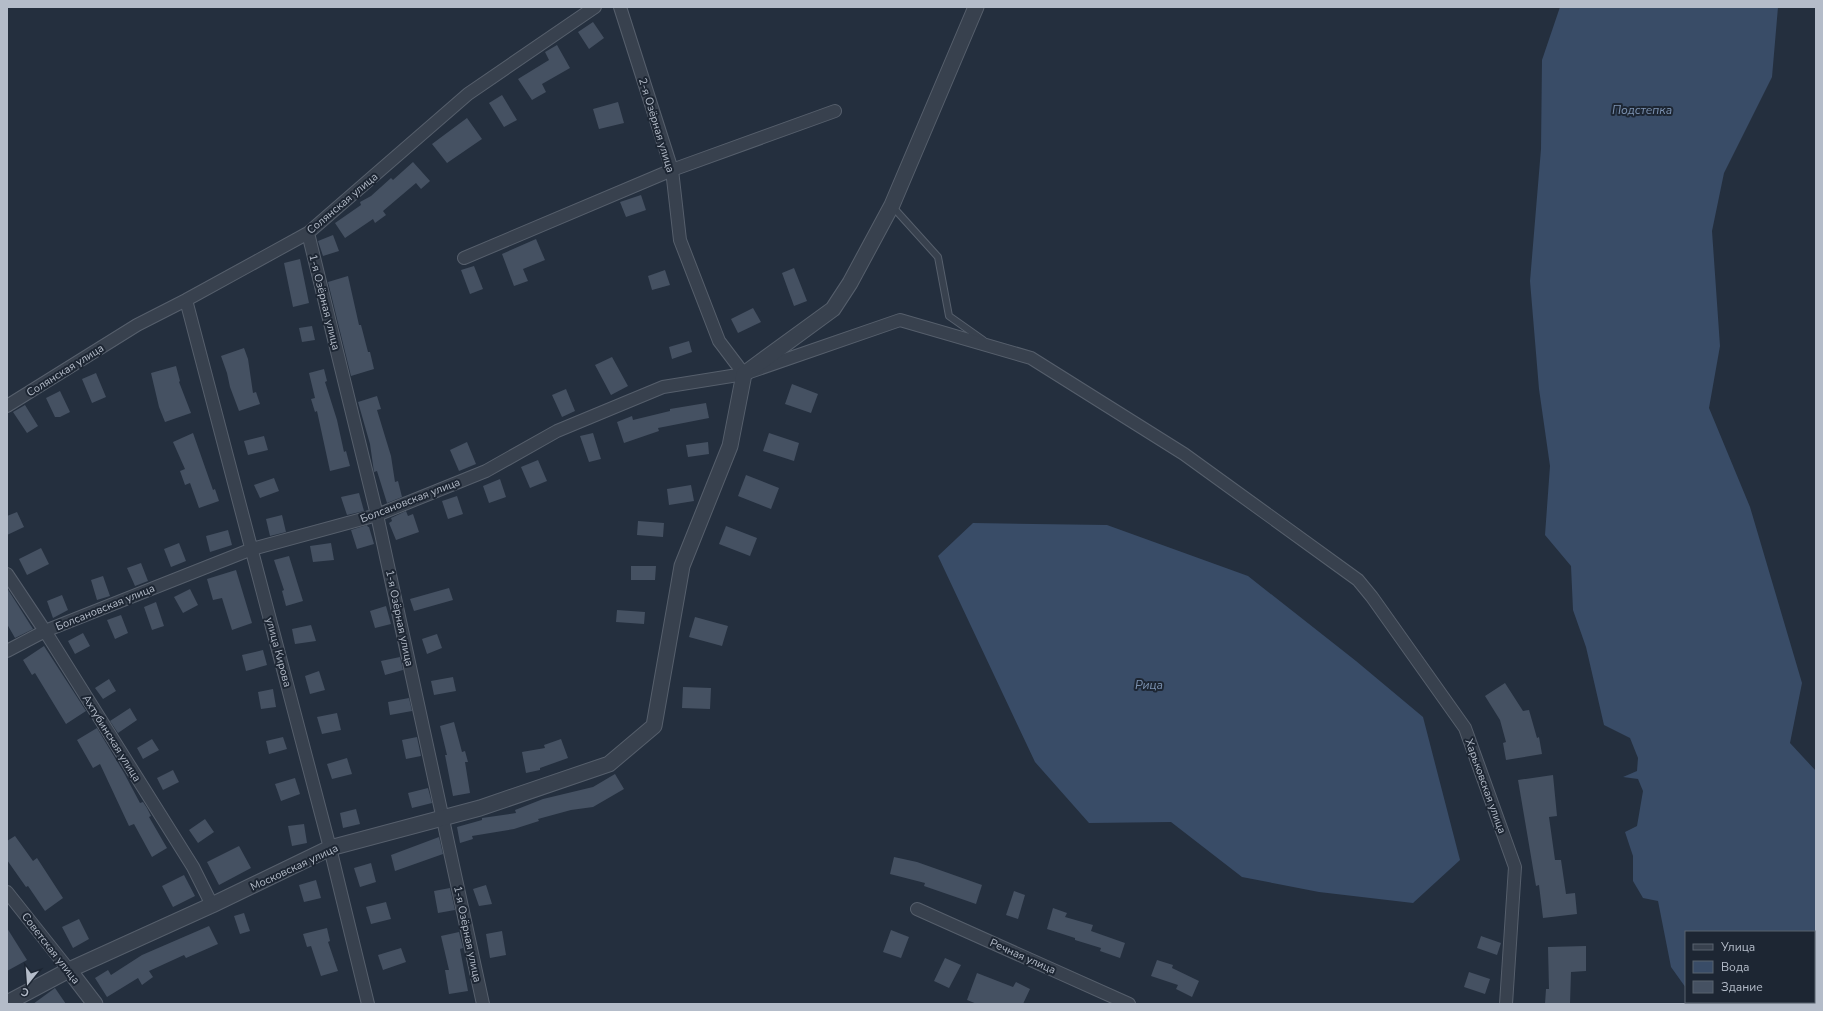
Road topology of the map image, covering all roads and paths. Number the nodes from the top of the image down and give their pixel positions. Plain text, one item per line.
1 (595, 7) edge
2 (620, 7) edge
3 (976, 7) edge
4 (835, 111) dead end
5 (672, 170) junction
6 (892, 205) junction
7 (308, 233) junction
8 (464, 258) dead end
9 (186, 300) junction
10 (992, 347) junction
11 (744, 374) junction
12 (7, 406) edge
13 (377, 515) junction
14 (252, 549) junction
15 (7, 574) edge
16 (45, 631) junction
17 (7, 651) edge
18 (443, 818) junction
19 (330, 848) junction
20 (7, 892) edge
21 (212, 905) junction
22 (917, 908) dead end
23 (69, 970) junction
24 (7, 1003) edge
25 (95, 1004) edge
26 (368, 1004) edge
27 (483, 1004) edge
28 (1129, 1004) edge
29 (1506, 1004) edge

1 - 7 street, Солянская улица
2 - 5 street, 2-я Озёрная улица
3 - 6 street
4 - 5 street
5 - 8 street
5 - 11 street, 2-я Озёрная улица
6 - 10 lane
6 - 11 street
7 - 9 street, Солянская улица
7 - 13 street, 1-я Озёрная улица
9 - 12 street, Солянская улица
9 - 14 street, улица Кирова
10 - 11 street, Болсановская улица
10 - 29 street, Харьковская улица
11 - 13 street, Болсановская улица
11 - 18 street, Московская улица
13 - 14 street, Болсановская улица
13 - 18 street, 1-я Озёрная улица
14 - 16 street, Болсановская улица
14 - 19 street, улица Кирова
15 - 16 street, Ахтубинская улица
16 - 17 street, Болсановская улица
16 - 21 street, Ахтубинская улица
18 - 19 street, Московская улица
18 - 27 street, 1-я Озёрная улица
19 - 21 street, Московская улица
19 - 26 street, улица Кирова
20 - 23 street, Советская улица
21 - 23 street, Московская улица
22 - 28 street, Речная улица
23 - 24 street, Московская улица
23 - 25 street, Советская улица

